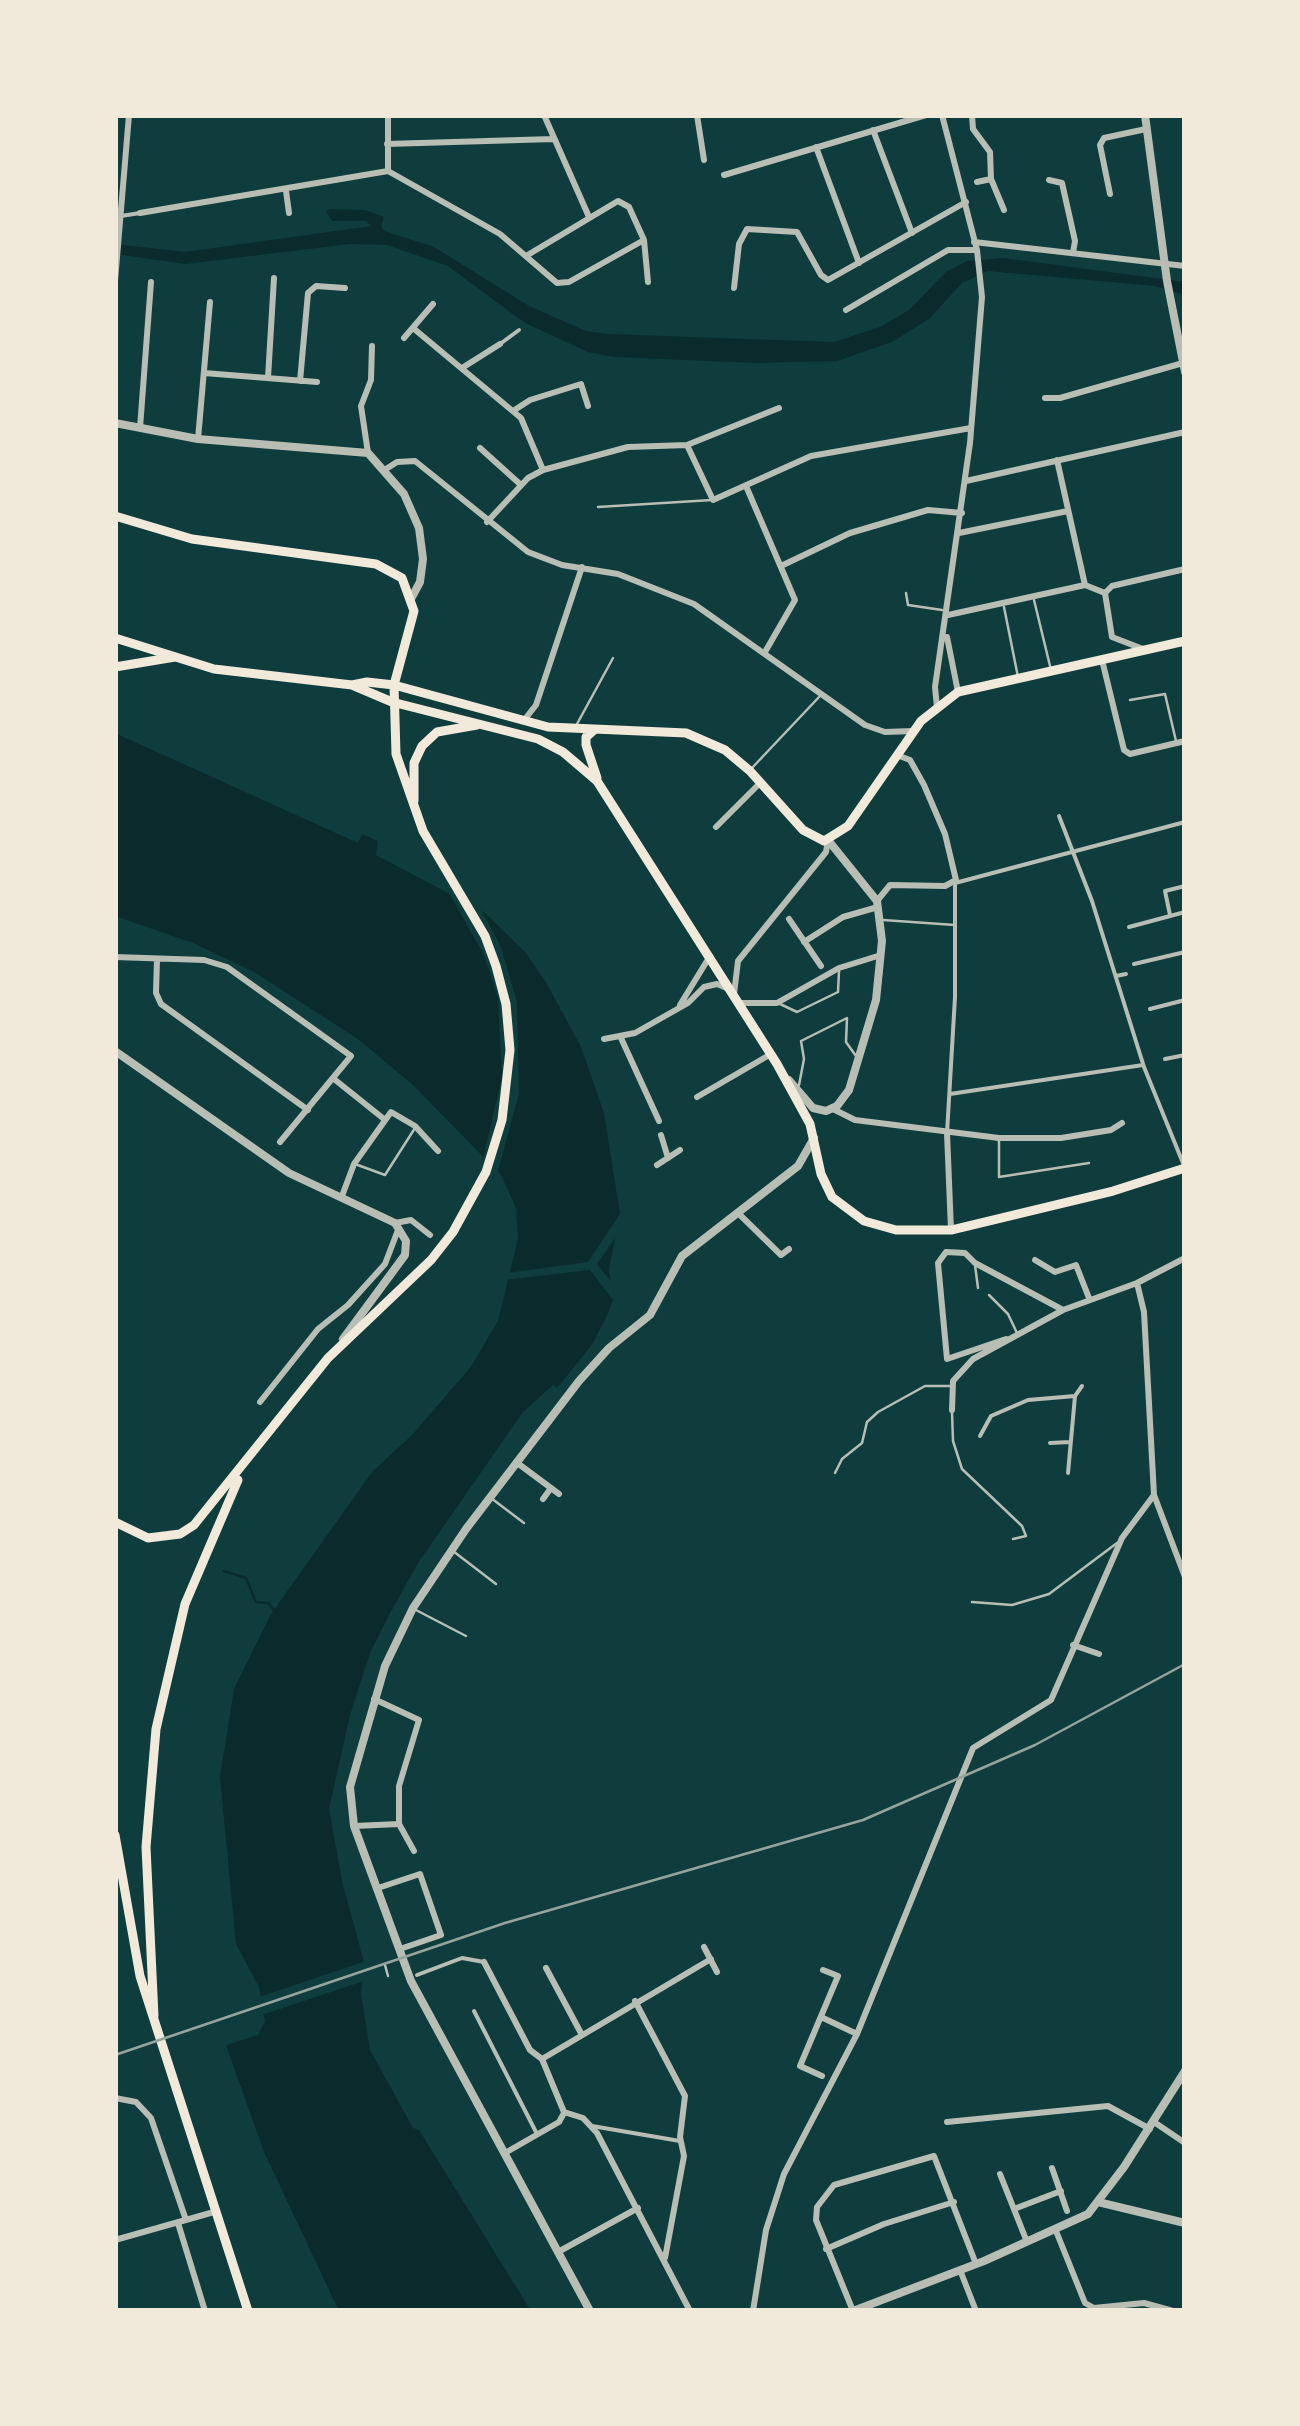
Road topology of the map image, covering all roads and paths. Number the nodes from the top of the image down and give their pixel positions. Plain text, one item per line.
1 (129, 115) edge
2 (388, 115) edge
3 (544, 115) edge
4 (697, 115) edge
5 (926, 115) edge
6 (942, 115) edge
7 (972, 115) edge
8 (1145, 115) edge
9 (1146, 129) junction
10 (873, 130) junction
11 (554, 139) junction
12 (387, 144) junction
13 (816, 147) junction
14 (704, 160) dead end
15 (388, 172) junction
16 (724, 175) dead end
17 (991, 179) junction
18 (1049, 180) dead end
19 (977, 182) dead end
20 (286, 191) junction
21 (1110, 194) dead end
22 (966, 202) junction
23 (1004, 210) dead end
24 (140, 213) joint
25 (289, 213) dead end
26 (121, 216) junction
27 (589, 217) junction
28 (912, 232) junction
29 (644, 240) junction
30 (976, 250) junction
31 (1073, 253) junction
32 (525, 256) junction
33 (116, 262) edge
34 (859, 263) junction
35 (1165, 264) junction
36 (1185, 266) edge
37 (274, 278) dead end
38 (115, 282) edge
39 (151, 282) dead end
40 (648, 282) dead end
41 (345, 288) dead end
42 (734, 288) dead end
43 (210, 302) dead end
44 (434, 304) dead end
45 (846, 310) dead end
46 (413, 328) junction
47 (519, 330) dead end
48 (404, 338) dead end
49 (500, 344) joint
50 (372, 346) dead end
51 (462, 368) junction
52 (1184, 368) edge
53 (204, 373) junction
54 (268, 378) junction
55 (300, 381) junction
56 (317, 382) dead end
57 (1046, 398) dead end
58 (588, 406) dead end
59 (778, 408) dead end
60 (513, 411) junction
61 (115, 423) edge
62 (971, 428) junction
63 (140, 429) junction
64 (1185, 432) edge
65 (198, 439) junction
66 (687, 445) junction
67 (480, 448) dead end
68 (368, 452) junction
69 (1057, 460) junction
70 (386, 469) junction
71 (543, 470) junction
72 (966, 482) junction
73 (520, 485) junction
74 (746, 486) junction
75 (713, 500) junction
76 (598, 507) dead end
77 (1068, 511) junction
78 (962, 513) junction
79 (115, 516) edge
80 (487, 522) junction
81 (959, 533) junction
82 (781, 566) junction
83 (582, 568) junction
84 (1185, 569) edge
85 (1084, 584) junction
86 (906, 593) dead end
87 (1106, 593) junction
88 (412, 597) junction
89 (1033, 597) junction
90 (1004, 603) junction
91 (948, 613) junction
92 (946, 631) junction
93 (115, 638) edge
94 (1185, 641) edge
95 (1145, 650) junction
96 (766, 652) junction
97 (177, 656) junction
98 (614, 658) dead end
99 (1102, 660) junction
100 (115, 667) edge
101 (1051, 671) junction
102 (1019, 679) junction
103 (352, 685) junction
104 (394, 686) junction
105 (958, 692) junction
106 (821, 696) junction
107 (1130, 700) dead end
108 (392, 702) junction
109 (936, 707) junction
110 (522, 721) junction
111 (488, 724) junction
112 (573, 729) junction
113 (594, 730) junction
114 (913, 731) junction
115 (884, 732) junction
116 (1180, 742) edge
117 (900, 752) junction
118 (750, 771) junction
119 (598, 781) junction
120 (760, 782) junction
121 (414, 809) junction
122 (1058, 816) dead end
123 (1185, 822) edge
124 (716, 826) dead end
125 (828, 840) junction
126 (1076, 854) junction
127 (993, 862) dead end
128 (996, 872) junction
129 (955, 884) junction
130 (1185, 886) edge
131 (878, 904) junction
132 (1185, 912) edge
133 (1170, 916) junction
134 (789, 919) dead end
135 (880, 920) junction
136 (956, 925) junction
137 (1128, 927) dead end
138 (1112, 932) dead end
139 (1102, 934) junction
140 (804, 942) junction
141 (1185, 952) edge
142 (881, 955) junction
143 (710, 956) junction
144 (115, 958) edge
145 (158, 959) junction
146 (1134, 964) dead end
147 (821, 966) dead end
148 (1124, 967) dead end
149 (839, 968) junction
150 (1113, 970) junction
151 (1126, 974) dead end
152 (1116, 976) junction
153 (735, 996) junction
154 (1185, 1000) edge
155 (777, 1003) junction
156 (680, 1006) junction
157 (1150, 1009) dead end
158 (1136, 1013) dead end
159 (1128, 1016) junction
160 (621, 1038) junction
161 (604, 1039) dead end
162 (115, 1051) edge
163 (771, 1054) junction
164 (1185, 1055) edge
165 (858, 1060) junction
166 (1165, 1060) dead end
167 (1146, 1066) junction
168 (783, 1076) junction
169 (334, 1079) junction
170 (798, 1090) junction
171 (949, 1094) junction
172 (697, 1097) dead end
173 (800, 1106) junction
174 (832, 1109) junction
175 (308, 1110) junction
176 (384, 1119) junction
177 (658, 1121) dead end
178 (1122, 1123) dead end
179 (416, 1126) junction
180 (947, 1133) junction
181 (661, 1135) dead end
182 (814, 1138) junction
183 (999, 1138) junction
184 (280, 1142) dead end
185 (680, 1150) dead end
186 (438, 1151) dead end
187 (668, 1158) junction
188 (1089, 1163) dead end
189 (354, 1164) junction
190 (657, 1165) dead end
191 (798, 1166) junction
192 (1185, 1168) edge
193 (821, 1174) junction
194 (342, 1196) junction
195 (738, 1213) junction
196 (397, 1225) junction
197 (950, 1230) junction
198 (430, 1235) dead end
199 (789, 1249) dead end
200 (1185, 1258) edge
201 (1035, 1260) dead end
202 (975, 1263) junction
203 (1138, 1283) junction
204 (978, 1288) dead end
205 (989, 1295) dead end
206 (1090, 1298) junction
207 (1063, 1310) junction
208 (1017, 1334) junction
209 (1006, 1339) junction
210 (328, 1358) junction
211 (953, 1384) junction
212 (1082, 1386) dead end
213 (1075, 1396) junction
214 (260, 1402) dead end
215 (952, 1410) joint
216 (980, 1436) dead end
217 (1072, 1442) junction
218 (1050, 1444) dead end
219 (516, 1462) junction
220 (243, 1469) junction
221 (1068, 1472) dead end
222 (835, 1473) dead end
223 (551, 1488) junction
224 (559, 1494) dead end
225 (1154, 1495) junction
226 (490, 1498) junction
227 (543, 1499) dead end
228 (115, 1522) edge
229 (524, 1523) dead end
230 (1122, 1538) junction
231 (1014, 1539) dead end
232 (1185, 1547) edge
233 (452, 1550) junction
234 (1175, 1550) junction
235 (1185, 1577) edge
236 (496, 1584) dead end
237 (972, 1602) dead end
238 (413, 1608) junction
239 (466, 1636) dead end
240 (1073, 1645) junction
241 (1099, 1654) dead end
242 (373, 1699) junction
243 (399, 1824) junction
244 (354, 1826) junction
245 (115, 1836) edge
246 (414, 1851) dead end
247 (378, 1888) junction
248 (704, 1947) dead end
249 (400, 1948) junction
250 (711, 1959) junction
251 (484, 1962) joint
252 (385, 1965) dead end
253 (546, 1968) dead end
254 (823, 1970) dead end
255 (718, 1972) dead end
256 (417, 1975) dead end
257 (388, 1976) dead end
258 (634, 2001) junction
259 (474, 2012) dead end
260 (154, 2016) junction
261 (821, 2017) junction
262 (857, 2034) junction
263 (582, 2035) junction
264 (542, 2059) junction
265 (1185, 2071) edge
266 (822, 2076) dead end
267 (115, 2098) edge
268 (564, 2112) junction
269 (947, 2122) dead end
270 (592, 2126) junction
271 (1152, 2126) junction
272 (537, 2134) junction
273 (680, 2141) junction
274 (1185, 2143) edge
275 (504, 2153) junction
276 (1052, 2168) dead end
277 (1000, 2174) dead end
278 (1060, 2191) junction
279 (954, 2202) junction
280 (1098, 2202) junction
281 (638, 2208) junction
282 (1014, 2208) junction
283 (1067, 2210) dead end
284 (214, 2212) junction
285 (182, 2221) junction
286 (1185, 2223) edge
287 (1056, 2231) junction
288 (115, 2240) edge
289 (1027, 2242) junction
290 (826, 2249) junction
291 (558, 2252) junction
292 (664, 2257) junction
293 (976, 2264) junction
294 (960, 2270) junction
295 (205, 2311) edge
296 (248, 2311) edge
297 (590, 2311) edge
298 (690, 2311) edge
299 (753, 2311) edge
300 (853, 2311) edge
301 (976, 2311) edge
302 (1173, 2311) edge

1 - 26 street
2 - 12 street
3 - 11 street
4 - 14 street
5 - 10 street
6 - 22 street
7 - 17 street
8 - 9 street
9 - 21 street
9 - 35 street
10 - 13 street
10 - 28 street
11 - 12 street
11 - 27 street
12 - 15 street
13 - 16 street
13 - 34 street
15 - 20 street
15 - 32 street
17 - 19 street
17 - 23 street
18 - 31 street
20 - 24 street
20 - 25 street
22 - 28 street
22 - 30 street
24 - 26 street
26 - 33 street
27 - 29 street
27 - 32 street
28 - 34 street
29 - 32 street
29 - 40 street
30 - 31 street
30 - 45 street
30 - 62 street
31 - 35 street
33 - 38 street
34 - 42 street
35 - 36 street
35 - 52 street
37 - 54 street
39 - 63 street
41 - 55 street
43 - 53 street
44 - 46 street
46 - 48 street
46 - 51 street
47 - 49 street
49 - 51 street
50 - 68 street
51 - 60 street
52 - 57 street
53 - 54 street
53 - 65 street
54 - 55 street
55 - 56 street
58 - 60 street
59 - 66 street
60 - 71 street
61 - 63 street
62 - 72 street
62 - 74 street
63 - 65 street
64 - 69 street
65 - 68 street
66 - 71 street
66 - 75 street
67 - 73 street
68 - 70 street
69 - 72 street
69 - 77 street
70 - 80 street
70 - 88 street
71 - 73 street
72 - 78 street
73 - 80 street
74 - 75 street
74 - 82 street
75 - 76 lane
77 - 81 street
77 - 85 street
78 - 81 street
78 - 82 street
79 - 88 main road
80 - 83 street
81 - 91 street
82 - 96 street
83 - 96 street
83 - 110 street
84 - 87 street
85 - 87 street
85 - 89 street
86 - 91 lane
87 - 95 street
88 - 104 main road
89 - 90 street
89 - 101 lane
90 - 91 street
90 - 102 lane
91 - 92 street
92 - 105 street
92 - 109 street
93 - 97 main road
94 - 95 main road
95 - 99 main road
96 - 106 street
97 - 100 main road
97 - 103 main road
98 - 112 lane
99 - 101 main road
99 - 116 street
101 - 102 main road
102 - 105 main road
103 - 104 main road
103 - 108 main road
104 - 108 main road
104 - 110 main road
105 - 109 main road
106 - 115 street
106 - 118 lane
107 - 116 lane
108 - 111 main road
108 - 121 main road
109 - 114 main road
110 - 112 main road
111 - 119 main road
111 - 121 main road
112 - 113 main road
113 - 118 main road
113 - 119 main road
114 - 115 street
114 - 117 main road
115 - 117 street
117 - 125 main road
117 - 129 street
118 - 120 main road
119 - 143 main road
120 - 124 street
120 - 125 main road
121 - 210 main road
122 - 126 street
123 - 126 street
125 - 131 street
125 - 153 street
126 - 128 street
126 - 139 street
127 - 128 street
128 - 129 street
129 - 131 street
129 - 136 street
130 - 133 street
131 - 135 street
131 - 140 street
132 - 133 street
133 - 137 street
134 - 140 street
135 - 136 lane
135 - 142 street
136 - 171 street
138 - 139 street
139 - 150 street
140 - 147 street
141 - 146 street
142 - 149 street
142 - 165 street
143 - 153 main road
143 - 156 street
144 - 145 street
145 - 169 street
145 - 175 street
148 - 150 street
149 - 155 street
149 - 155 lane
150 - 152 street
151 - 152 street
152 - 159 street
153 - 155 street
153 - 156 street
153 - 163 main road
154 - 157 street
156 - 160 street
158 - 159 street
159 - 167 street
160 - 161 street
160 - 177 street
162 - 194 street
163 - 168 main road
163 - 172 street
164 - 166 street
165 - 170 lane
165 - 174 street
167 - 171 street
167 - 192 street
168 - 170 street
168 - 173 main road
169 - 175 street
169 - 176 street
170 - 173 lane
170 - 174 street
171 - 180 street
173 - 182 main road
174 - 180 street
175 - 184 street
176 - 179 street
176 - 189 street
178 - 183 street
179 - 186 street
179 - 189 lane
180 - 183 street
180 - 197 street
181 - 187 street
182 - 191 street
182 - 193 main road
183 - 188 lane
185 - 187 street
187 - 190 street
189 - 194 street
191 - 193 street
191 - 195 street
192 - 197 main road
193 - 197 main road
194 - 196 street
195 - 199 street
195 - 219 street
196 - 198 street
196 - 210 street
196 - 214 street
200 - 203 street
201 - 206 street
202 - 204 lane
202 - 207 street
202 - 209 street
203 - 206 street
203 - 225 street
205 - 208 lane
206 - 207 street
207 - 208 street
208 - 209 street
209 - 211 street
210 - 220 main road
211 - 215 street
211 - 222 lane
212 - 213 street
213 - 216 street
213 - 217 street
215 - 231 lane
217 - 218 street
217 - 221 street
219 - 223 street
219 - 226 street
220 - 228 main road
220 - 260 main road
223 - 224 street
223 - 227 street
225 - 230 street
225 - 234 street
226 - 229 lane
226 - 233 street
230 - 237 lane
230 - 240 street
232 - 234 lane
233 - 236 lane
233 - 238 street
234 - 235 street
238 - 239 lane
238 - 242 street
240 - 241 street
240 - 262 street
242 - 243 street
242 - 244 street
243 - 244 street
243 - 246 street
244 - 247 street
245 - 260 main road
247 - 249 street
247 - 249 street
248 - 250 street
249 - 275 street
250 - 255 street
250 - 258 street
251 - 256 street
251 - 264 street
252 - 257 lane
253 - 263 street
254 - 261 street
258 - 263 street
258 - 273 street
259 - 272 street
260 - 284 main road
261 - 262 street
261 - 266 street
262 - 299 street
263 - 264 street
264 - 268 street
265 - 271 street
267 - 285 street
268 - 270 street
268 - 272 street
269 - 271 street
270 - 273 street
270 - 281 street
271 - 274 street
271 - 280 street
272 - 275 street
273 - 292 street
275 - 291 street
276 - 278 street
277 - 282 street
278 - 282 street
278 - 283 street
279 - 290 street
279 - 290 street
279 - 293 street
280 - 286 street
280 - 287 street
281 - 291 street
281 - 292 street
282 - 289 street
284 - 285 street
284 - 296 main road
285 - 288 street
285 - 295 street
287 - 289 street
287 - 302 street
289 - 293 street
290 - 300 street
291 - 297 street
292 - 298 street
293 - 294 street
294 - 300 street
294 - 301 street

